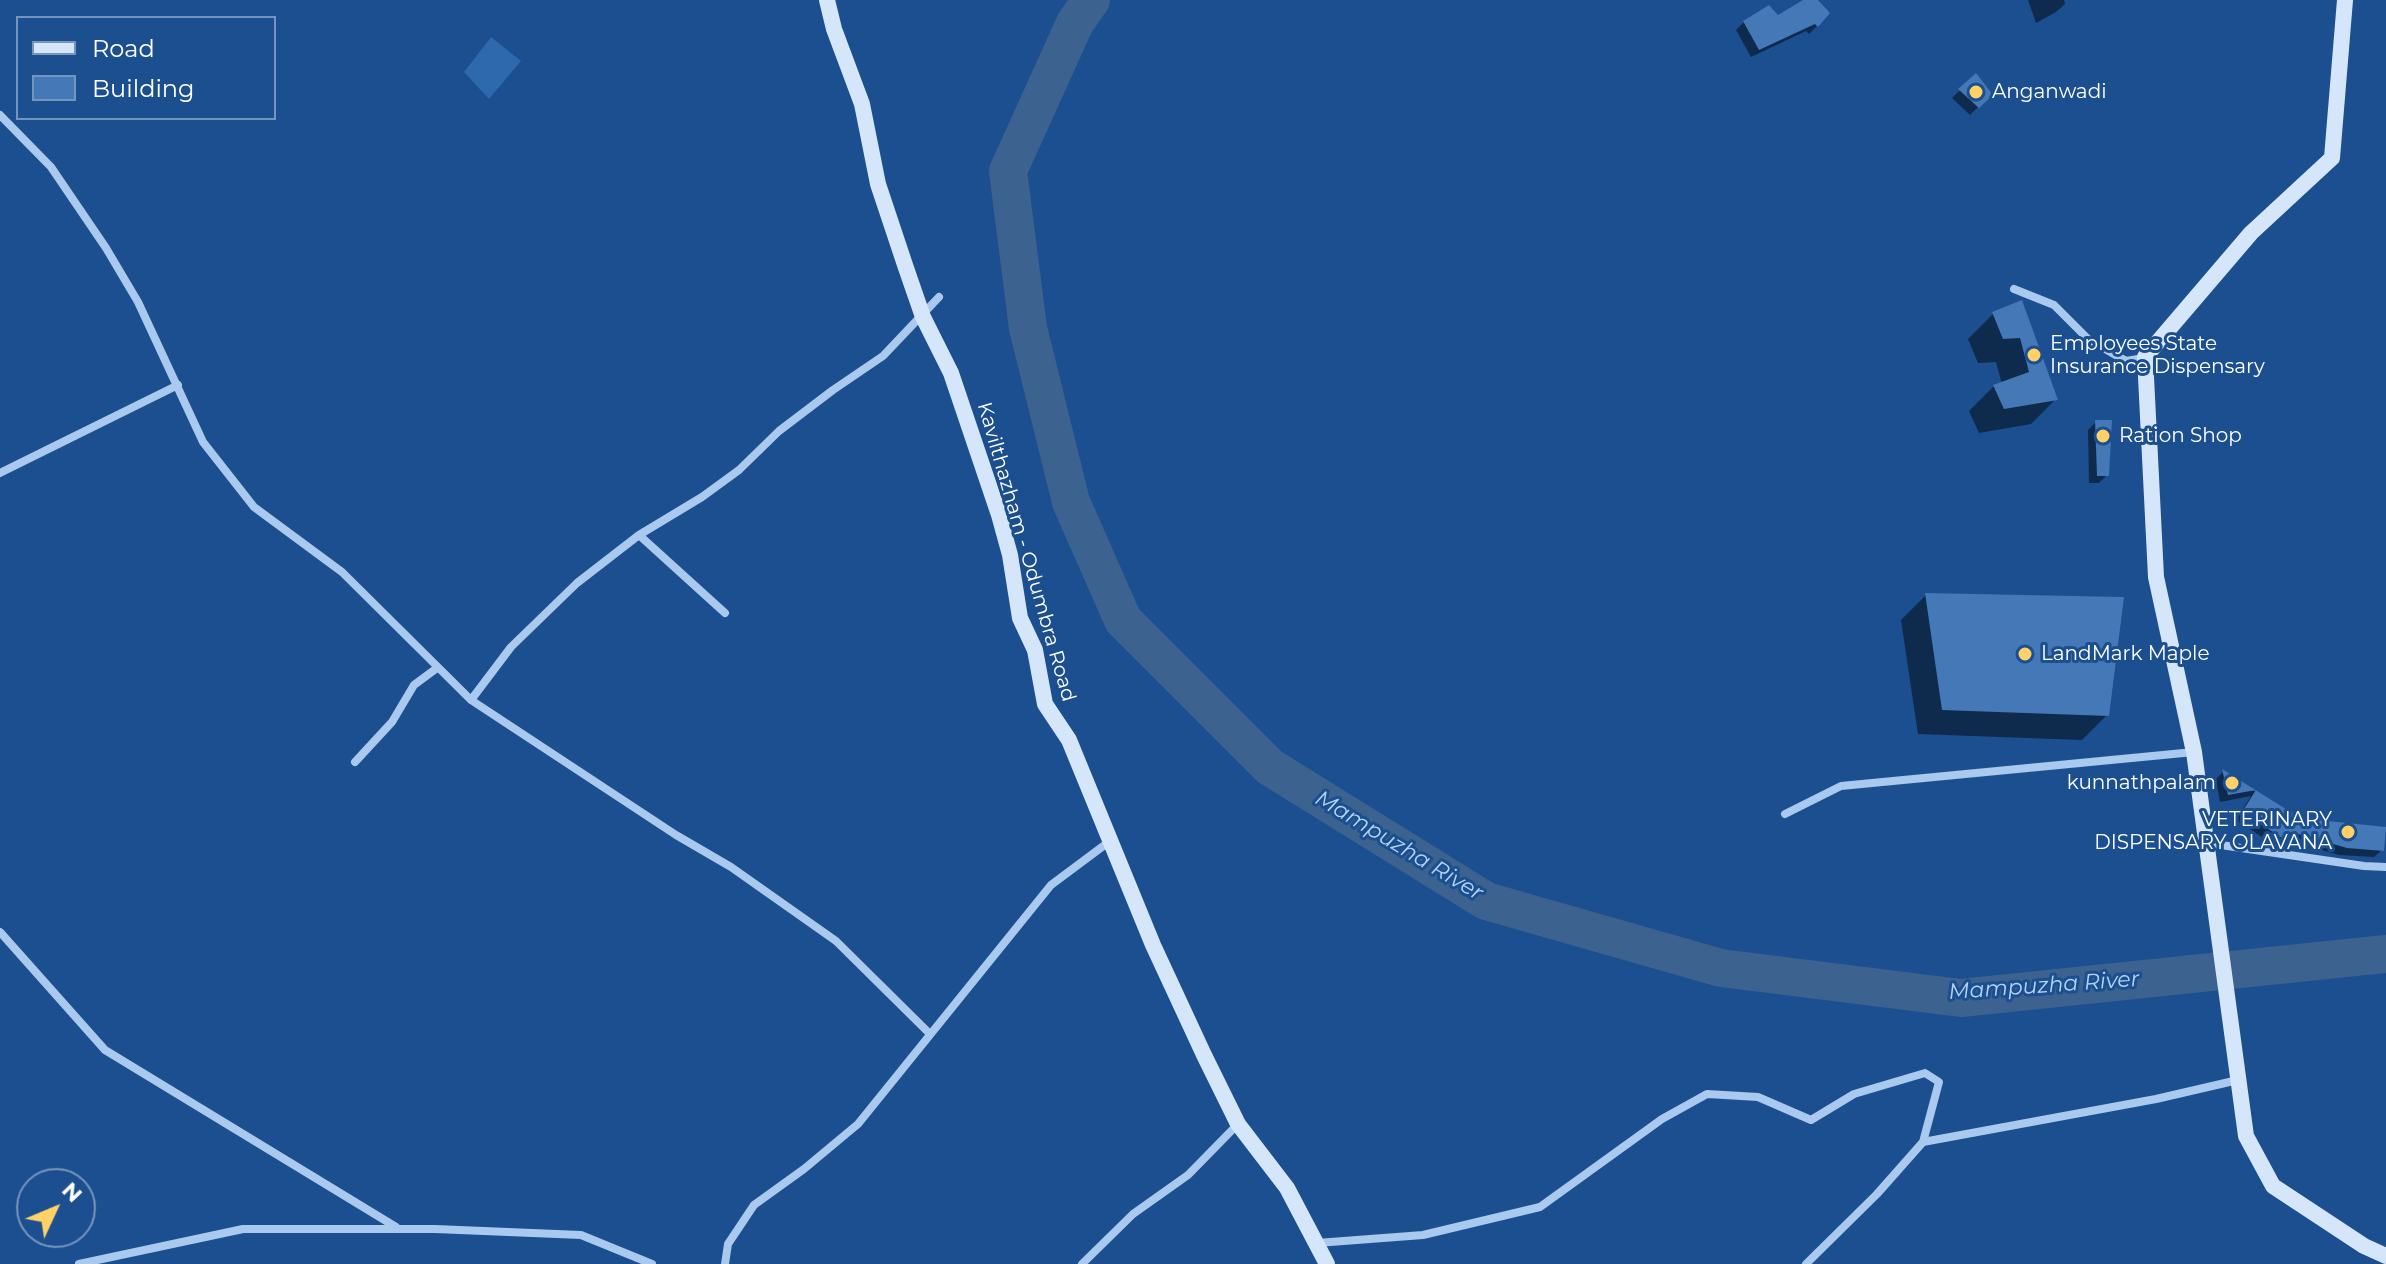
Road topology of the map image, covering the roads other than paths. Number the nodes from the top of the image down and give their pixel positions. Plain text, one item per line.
1 (827, 0) edge
2 (2345, 0) edge
3 (0, 115) edge
4 (2014, 289) dead end
5 (939, 297) dead end
6 (923, 317) junction
7 (2145, 357) junction
8 (178, 385) junction
9 (0, 473) edge
10 (639, 535) junction
11 (725, 613) dead end
12 (437, 668) junction
13 (471, 700) junction
14 (2194, 752) junction
15 (355, 762) dead end
16 (1785, 814) dead end
17 (1111, 841) junction
18 (2207, 843) junction
19 (2386, 867) edge
20 (0, 932) edge
21 (930, 1034) junction
22 (2239, 1079) junction
23 (1238, 1124) junction
24 (1923, 1142) junction
25 (399, 1229) junction
26 (1317, 1243) junction
27 (2386, 1256) edge
28 (79, 1264) edge
29 (652, 1264) edge
30 (725, 1264) edge
31 (1082, 1264) edge
32 (1327, 1264) edge
33 (1806, 1264) edge

1 - 6 main road, Kavilthazham - Odumbra Road
2 - 7 main road
3 - 8 street
4 - 7 street
5 - 6 street
6 - 10 street
6 - 17 main road, Kavilthazham - Odumbra Road
7 - 14 main road
8 - 9 street
8 - 12 street
10 - 11 street
10 - 13 street
12 - 13 street
12 - 15 street
13 - 21 street
14 - 16 street
14 - 18 main road
17 - 21 street
17 - 23 main road, Kavilthazham - Odumbra Road
18 - 19 street
18 - 22 main road
20 - 25 street
21 - 30 street
22 - 24 street
22 - 27 main road
23 - 26 main road, Kavilthazham - Odumbra Road
23 - 31 street
24 - 26 street
24 - 33 street
25 - 28 street
25 - 29 street
26 - 32 main road, Kavilthazham - Odumbra Road

